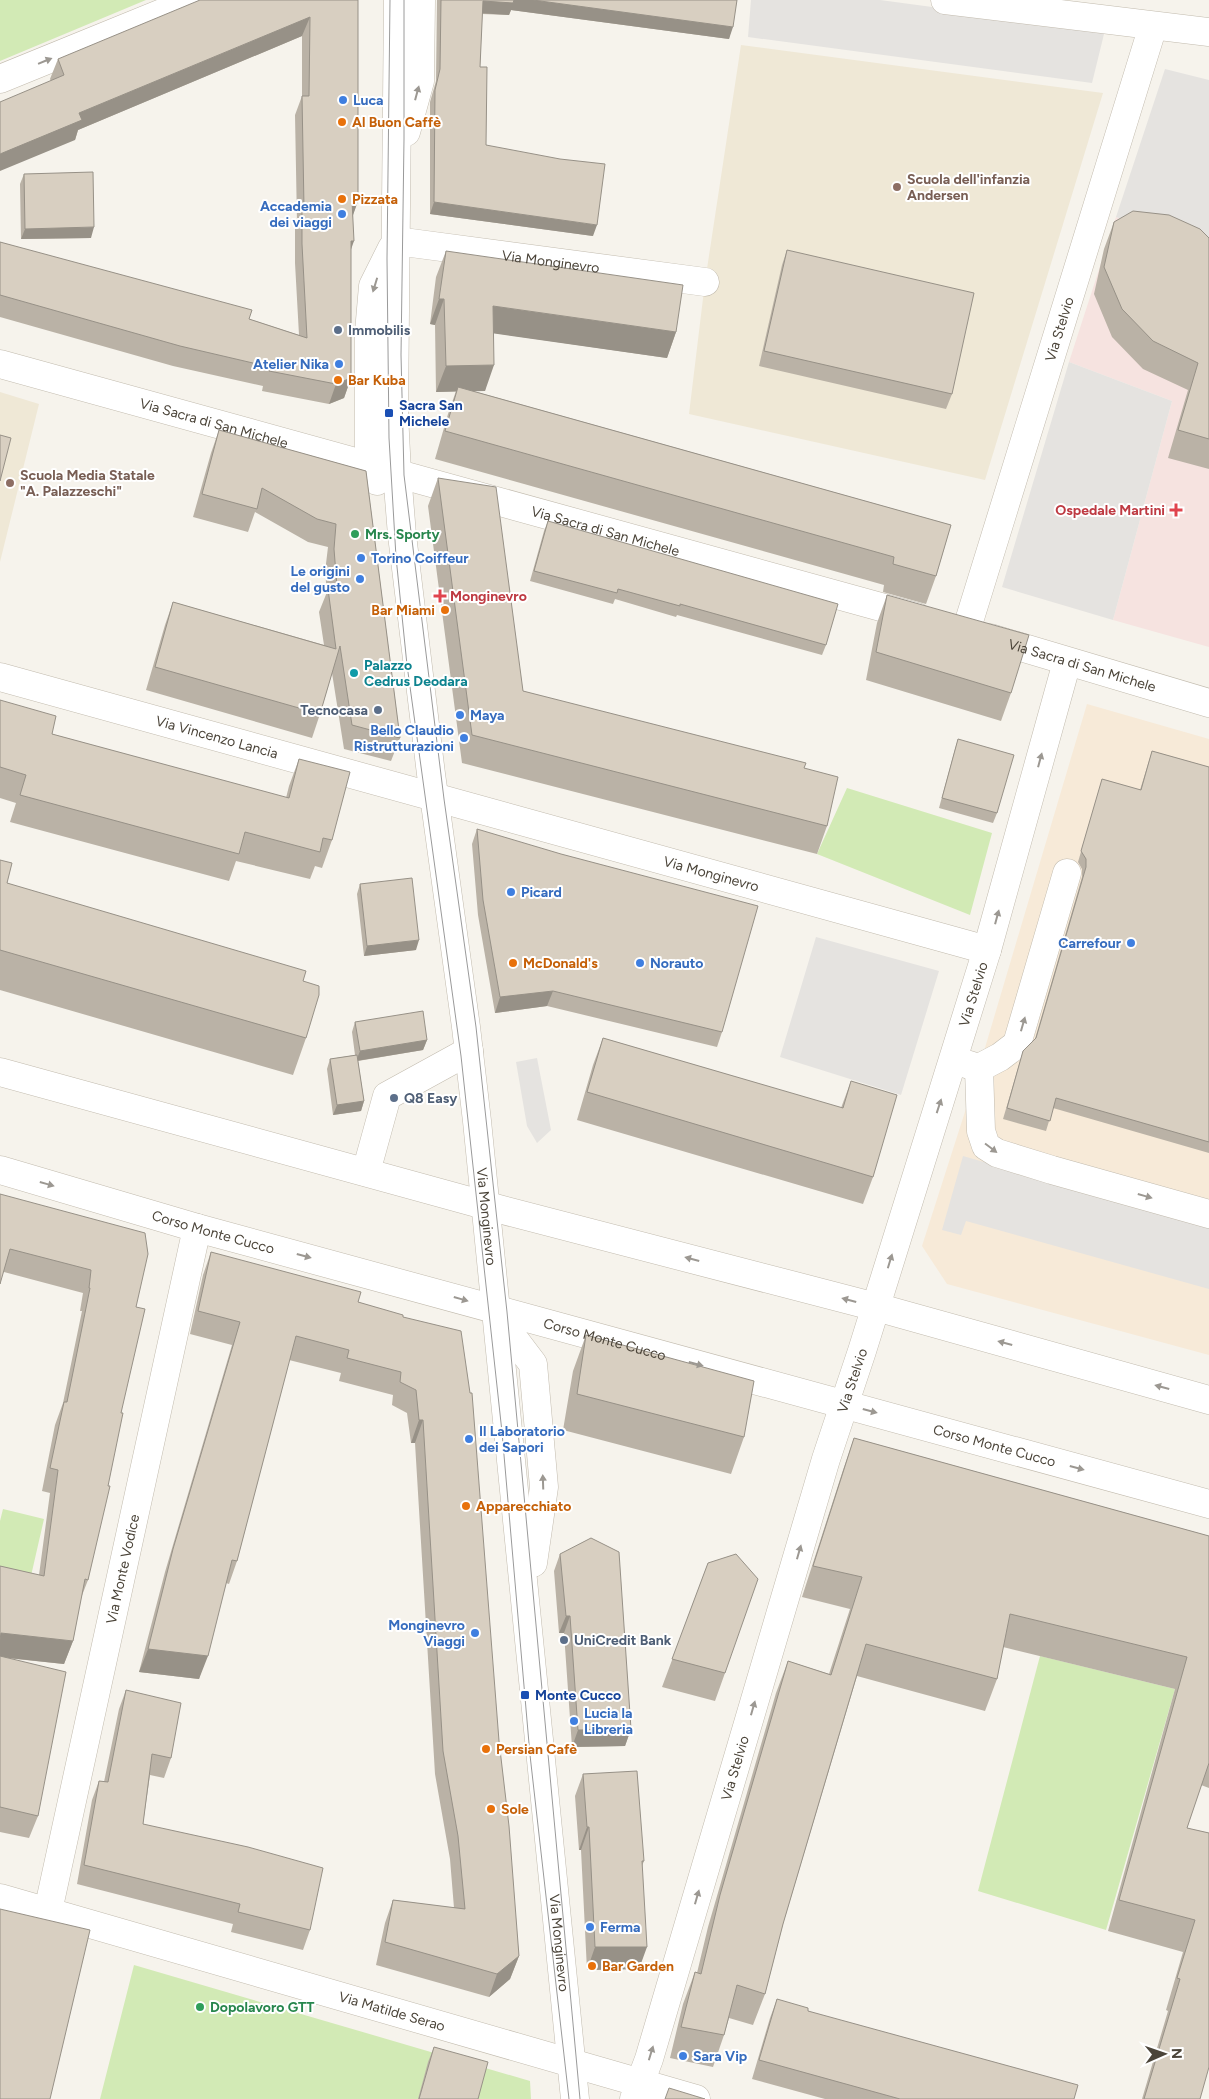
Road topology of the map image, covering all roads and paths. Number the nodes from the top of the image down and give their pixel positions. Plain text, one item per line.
1 (194, 0) edge
2 (398, 0) edge
3 (421, 0) edge
4 (945, 0) edge
5 (1153, 26) junction
6 (1209, 32) edge
7 (0, 79) edge
8 (396, 156) junction
9 (396, 242) junction
10 (705, 282) dead end
11 (0, 364) edge
12 (369, 465) junction
13 (397, 473) junction
14 (402, 535) junction
15 (966, 631) junction
16 (1067, 662) junction
17 (0, 677) edge
18 (1209, 703) edge
19 (434, 796) junction
20 (1067, 873) dead end
21 (988, 950) junction
22 (469, 1051) junction
23 (954, 1059) junction
24 (979, 1068) junction
25 (0, 1072) edge
26 (0, 1170) edge
27 (366, 1172) junction
28 (486, 1205) junction
29 (1209, 1214) edge
30 (197, 1228) junction
31 (876, 1307) junction
32 (497, 1309) junction
33 (1209, 1400) edge
34 (843, 1404) junction
35 (1209, 1504) edge
36 (520, 1536) junction
37 (526, 1600) junction
38 (544, 1789) junction
39 (0, 1898) edge
40 (48, 1911) junction
41 (572, 2064) junction
42 (638, 2091) edge
43 (575, 2099) edge
44 (696, 2099) edge

7 -> 1 street
2 - 8 street, Via Monginevro
8 -> 3 street, Via Monginevro
4 - 5 street
5 - 6 street
5 - 15 street, Via Stelvio
8 - 9 street, Via Monginevro
9 - 10 street, Via Monginevro
9 -> 12 street, Via Monginevro
9 - 13 street, Via Monginevro
11 - 12 street, Via Sacra di San Michele
12 - 13 street, Via Sacra di San Michele
12 - 14 street, Via Monginevro
13 - 14 street, Via Monginevro
13 - 15 street, Via Sacra di San Michele
14 - 19 street, Via Monginevro
15 - 16 street, Via Sacra di San Michele
16 - 18 street, Via Sacra di San Michele
21 -> 16 street, Via Stelvio
17 - 19 street, Via Vincenzo Lancia
19 - 21 street, Via Monginevro
19 - 22 street, Via Monginevro
24 -> 20 street
21 - 23 street, Via Stelvio
22 - 27 street
22 - 28 street, Via Monginevro
23 - 24 street
31 -> 23 street, Via Stelvio
24 -> 29 street
25 - 27 street
26 -> 30 street, Corso Monte Cucco
27 - 28 street
31 -> 28 street
28 - 32 street, Via Monginevro
30 -> 32 street, Corso Monte Cucco
30 - 40 street, Via Monte Vodice
33 -> 31 street
31 - 34 street, Via Stelvio
32 -> 34 street, Corso Monte Cucco
32 - 36 street, Via Monginevro
37 -> 32 street, Via Monginevro
34 -> 35 street, Corso Monte Cucco
42 -> 34 street, Via Stelvio
36 - 37 street, Via Monginevro
36 - 38 street, Via Monginevro
37 - 38 street, Via Monginevro
38 - 41 street, Via Monginevro
39 - 40 street, Via Matilde Serao
40 - 41 street, Via Matilde Serao
41 - 42 street, Via Matilde Serao
41 - 43 street, Via Monginevro
42 - 44 street, Via Matilde Serao

